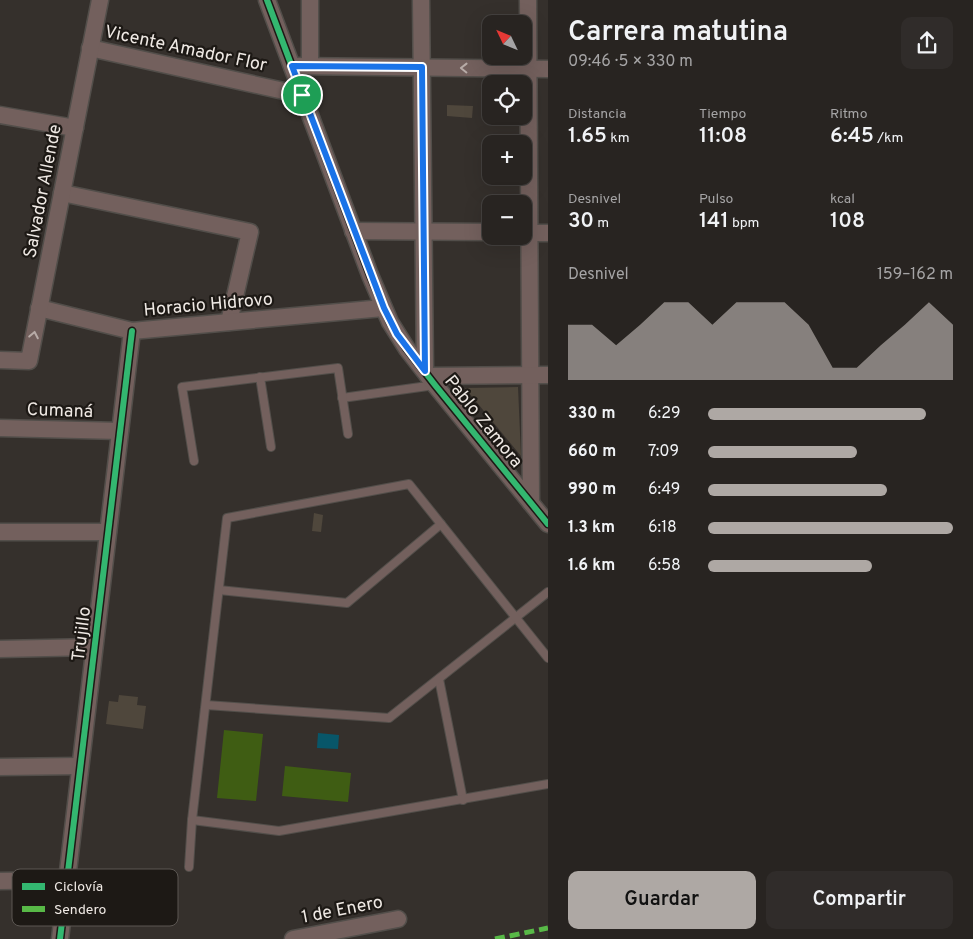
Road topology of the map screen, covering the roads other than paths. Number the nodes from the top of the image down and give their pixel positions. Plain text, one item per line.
1 (100, 0) edge
2 (267, 0) edge
3 (310, 0) edge
4 (421, 0) edge
5 (528, 0) edge
6 (90, 48) junction
7 (292, 66) junction
8 (310, 66) junction
9 (422, 67) junction
10 (529, 68) junction
11 (548, 68) edge
12 (302, 95) junction
13 (0, 115) edge
14 (74, 128) junction
15 (62, 192) junction
16 (527, 195) edge
17 (353, 231) junction
18 (424, 232) junction
19 (482, 232) edge
20 (532, 233) edge
21 (548, 233) edge
22 (527, 245) edge
23 (39, 308) junction
24 (384, 308) junction
25 (229, 322) junction
26 (132, 332) junction
27 (0, 360) edge
28 (530, 375) junction
29 (548, 376) edge
30 (260, 377) junction
31 (429, 378) junction
32 (342, 398) junction
33 (0, 428) edge
34 (120, 431) junction
35 (348, 434) dead end
36 (271, 447) dead end
37 (194, 461) dead end
38 (542, 514) edge
39 (441, 524) junction
40 (0, 532) edge
41 (108, 532) junction
42 (218, 590) junction
43 (548, 592) edge
44 (516, 618) junction
45 (94, 647) junction
46 (0, 649) edge
47 (548, 658) edge
48 (439, 679) junction
49 (206, 705) junction
50 (80, 766) junction
51 (0, 767) edge
52 (548, 784) edge
53 (463, 800) junction
54 (192, 820) junction
55 (189, 867) dead end
56 (68, 869) edge
57 (398, 919) dead end
58 (62, 926) edge
59 (348, 934) edge
60 (60, 939) edge
61 (293, 939) edge

1 - 6 street, Salvador Allende
2 - 7 street, Pablo Zamora
3 - 8 street
4 - 9 street
5 - 10 street
6 - 12 street, Vicente Amador Flor
6 - 14 street, Salvador Allende
7 - 8 street
7 - 12 street, Pablo Zamora
8 - 9 street
10 -> 9 street
9 - 18 street
10 - 11 street
10 - 16 street
12 - 17 street, Pablo Zamora
13 - 14 street
14 - 15 street, Salvador Allende
15 - 23 street, Salvador Allende
15 - 25 street
17 - 18 street
17 - 24 street, Pablo Zamora
18 - 19 street
18 - 31 street
20 - 21 street
22 - 28 street
23 - 26 street, Horacio Hidrovo
27 -> 23 street, Salvador Allende
24 - 25 street, Horacio Hidrovo
24 - 31 street, Pablo Zamora
25 - 26 street, Horacio Hidrovo
26 - 34 street, Trujillo
28 - 29 street
28 - 31 street
28 - 38 street
30 - 32 lane
30 - 36 lane
30 - 37 lane
31 - 32 lane
31 - 38 street, Pablo Zamora
32 - 35 lane
33 - 34 street, Cumaná
34 - 41 street, Trujillo
39 - 42 lane
39 - 42 lane
39 - 44 lane
40 - 41 street
41 - 45 street, Trujillo
42 - 49 lane
43 - 44 lane
44 - 47 lane
44 - 48 lane
45 - 46 street
45 - 50 street, Trujillo
48 - 49 lane
48 - 53 lane
49 - 54 lane
50 - 51 street
50 - 56 street, Trujillo
52 - 53 lane
53 - 54 lane
54 - 55 lane
57 - 59 street, 1 de Enero
58 - 60 street, Trujillo
59 - 61 street, 1 de Enero

